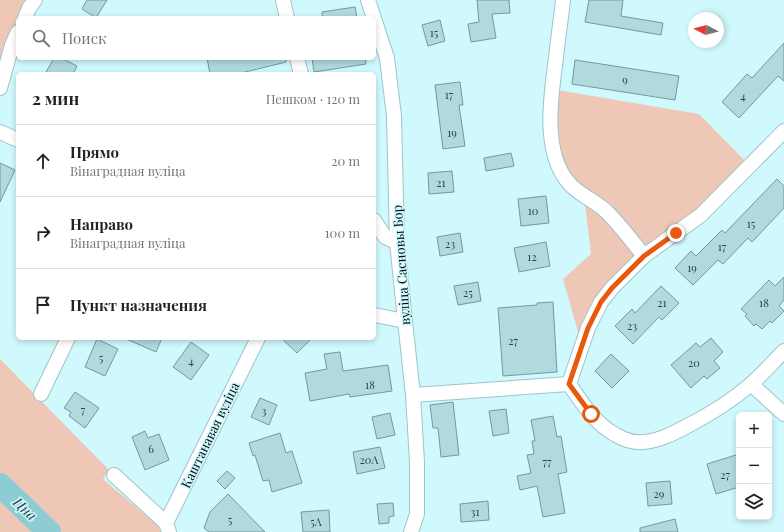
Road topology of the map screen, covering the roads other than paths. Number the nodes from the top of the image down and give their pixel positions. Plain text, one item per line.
1 (35, 0) edge
2 (283, 0) edge
3 (368, 0) edge
4 (563, 0) edge
5 (25, 16) edge
6 (287, 16) edge
7 (373, 16) edge
8 (376, 24) edge
9 (16, 36) edge
10 (298, 60) edge
11 (300, 72) edge
12 (0, 88) edge
13 (784, 131) edge
14 (0, 132) edge
15 (16, 139) edge
16 (376, 223) edge
17 (397, 242) junction
18 (644, 256) junction
19 (376, 315) edge
20 (405, 321) junction
21 (67, 340) edge
22 (257, 340) edge
23 (784, 351) edge
24 (569, 384) junction
25 (751, 384) junction
26 (41, 394) dead end
27 (413, 395) junction
28 (784, 414) edge
29 (114, 475) dead end
30 (168, 528) edge
31 (411, 532) edge

1 - 5 street
2 - 6 street
3 - 7 street, вуліца Сасновы Бор
4 - 18 street
8 - 17 street, вуліца Сасновы Бор
9 - 12 street
10 - 11 street
13 - 18 street
14 - 15 street
16 - 17 street
17 - 20 street, вуліца Сасновы Бор
18 - 24 street
19 - 20 street
20 - 27 street, вуліца Сасновы Бор
21 - 26 street
22 - 30 street, Каштанавая вуліца
23 - 25 street
24 - 25 street
24 - 27 street
25 - 28 street
27 - 31 street, вуліца Сасновы Бор
29 - 30 street

